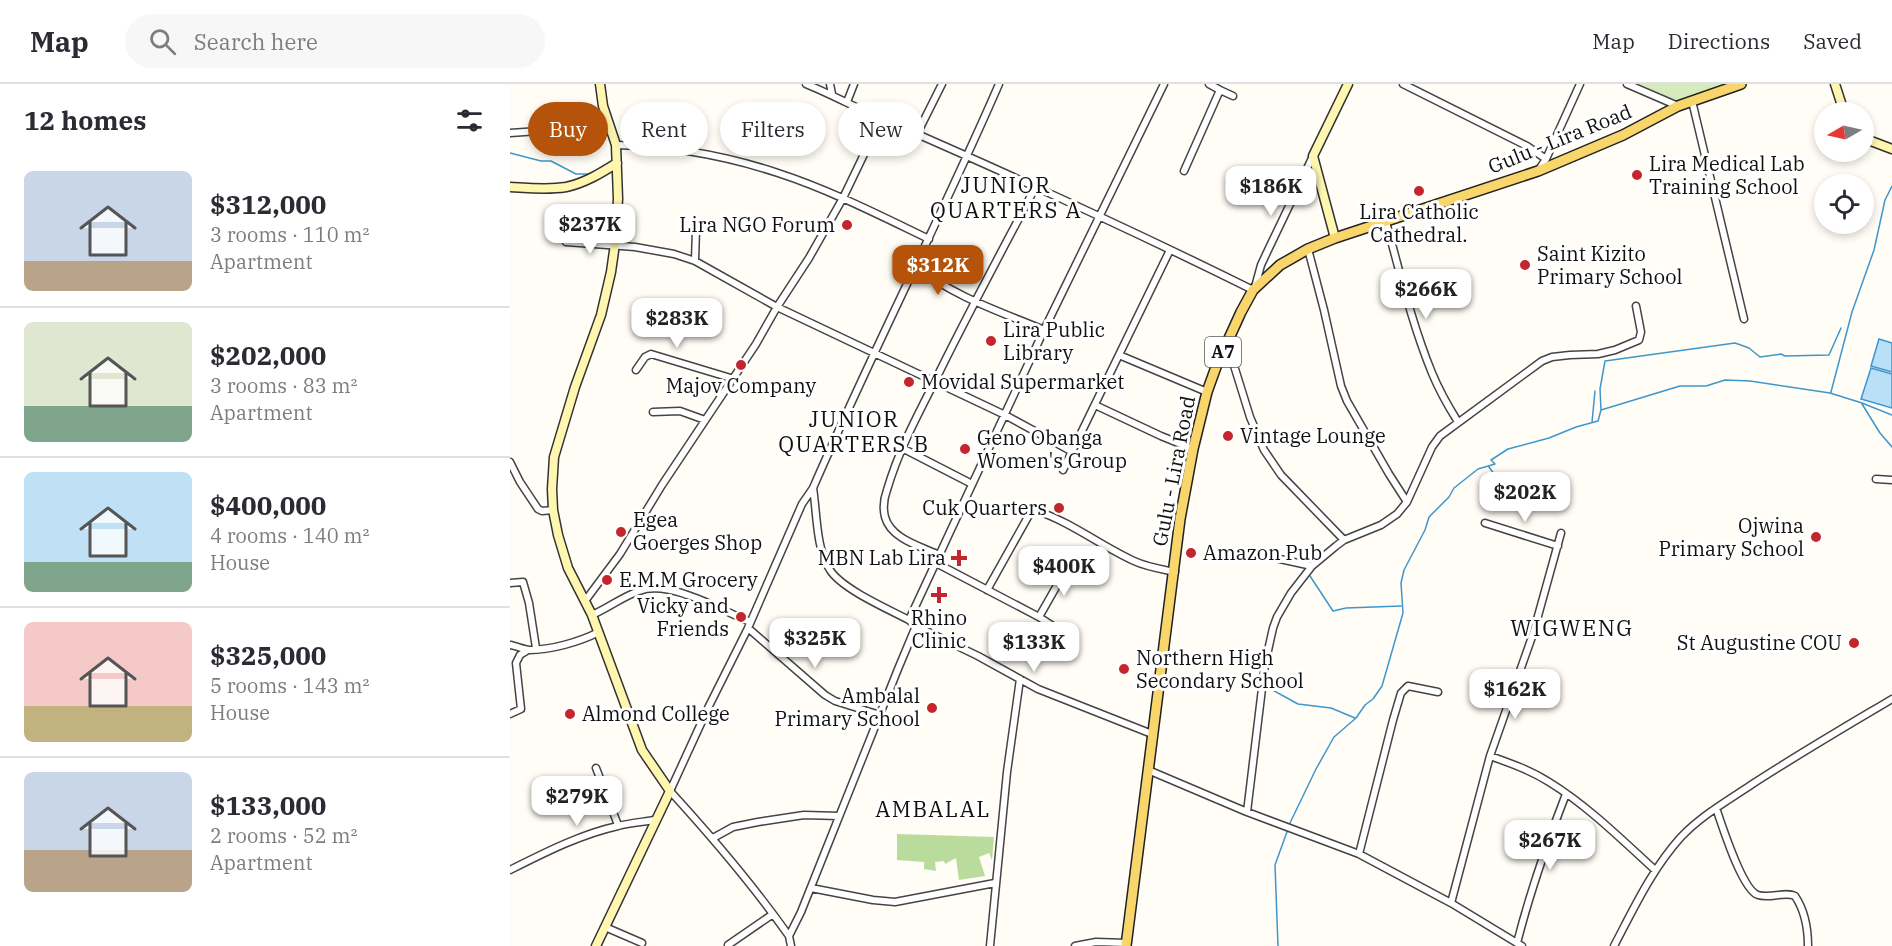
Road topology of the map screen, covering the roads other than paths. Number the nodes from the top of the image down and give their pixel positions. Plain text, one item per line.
1 (600, 84) edge
2 (806, 84) edge
3 (830, 84) edge
4 (854, 84) edge
5 (942, 84) edge
6 (999, 84) edge
7 (1164, 84) edge
8 (1209, 84) edge
9 (1348, 84) edge
10 (1403, 84) edge
11 (1580, 84) edge
12 (1627, 84) edge
13 (1741, 84) edge
14 (1834, 84) edge
15 (1220, 90) junction
16 (832, 94) junction
17 (1233, 96) dead end
18 (1692, 101) junction
19 (848, 102) joint
20 (1840, 102) edge
21 (1678, 106) junction
22 (924, 120) edge
23 (610, 126) junction
24 (510, 133) edge
25 (924, 137) edge
26 (1874, 142) edge
27 (616, 145) junction
28 (1892, 149) edge
29 (967, 155) junction
30 (863, 156) edge
31 (1313, 156) junction
32 (1546, 159) junction
33 (617, 163) junction
34 (1184, 171) dead end
35 (1538, 171) junction
36 (1036, 186) junction
37 (510, 187) edge
38 (843, 198) junction
39 (1100, 215) junction
40 (1386, 222) junction
41 (696, 229) dead end
42 (1335, 238) junction
43 (929, 239) junction
44 (566, 242) dead end
45 (615, 244) junction
46 (1308, 249) junction
47 (1170, 250) junction
48 (695, 261) junction
49 (916, 266) junction
50 (1254, 288) junction
51 (975, 301) junction
52 (1636, 306) dead end
53 (777, 307) junction
54 (1744, 319) dead end
55 (1044, 330) junction
56 (1227, 343) junction
57 (874, 353) junction
58 (1119, 356) junction
59 (636, 370) dead end
60 (734, 379) junction
61 (934, 382) junction
62 (1207, 392) junction
63 (1095, 405) junction
64 (653, 412) dead end
65 (1005, 415) junction
66 (705, 420) junction
67 (1458, 422) junction
68 (902, 448) junction
69 (1193, 449) junction
70 (1071, 451) junction
71 (510, 462) edge
72 (1063, 470) dead end
73 (1876, 479) dead end
74 (1892, 480) edge
75 (972, 484) junction
76 (813, 488) junction
77 (1407, 502) junction
78 (802, 504) junction
79 (816, 509) junction
80 (553, 510) junction
81 (1485, 523) dead end
82 (1562, 533) dead end
83 (1344, 540) junction
84 (1558, 546) junction
85 (1248, 552) dead end
86 (939, 555) junction
87 (936, 563) junction
88 (1068, 566) dead end
89 (1312, 567) junction
90 (1175, 572) junction
91 (510, 583) edge
92 (987, 590) junction
93 (585, 601) junction
94 (592, 615) junction
95 (1039, 617) junction
96 (909, 620) junction
97 (749, 625) junction
98 (916, 626) junction
99 (599, 632) junction
100 (1073, 639) dead end
101 (510, 645) edge
102 (536, 648) junction
103 (528, 650) junction
104 (513, 673) edge
105 (1020, 679) junction
106 (1438, 692) dead end
107 (1892, 699) edge
108 (510, 714) edge
109 (880, 715) junction
110 (1152, 734) junction
111 (1490, 756) junction
112 (596, 768) dead end
113 (1148, 770) junction
114 (670, 791) junction
115 (1566, 794) junction
116 (1716, 807) junction
117 (1247, 812) junction
118 (839, 816) junction
119 (655, 820) junction
120 (618, 825) junction
121 (713, 838) junction
122 (1359, 854) junction
123 (510, 870) edge
124 (1655, 870) junction
125 (995, 884) junction
126 (811, 888) junction
127 (1451, 903) junction
128 (773, 914) junction
129 (605, 927) junction
130 (789, 936) junction
131 (642, 943) dead end
132 (1126, 944) edge
133 (1520, 944) edge
134 (728, 945) edge
135 (596, 946) edge
136 (791, 946) edge
137 (990, 946) edge
138 (1075, 946) edge
139 (1614, 946) edge
140 (1808, 946) edge

1 - 23 street
2 - 16 street
3 - 16 street
4 - 19 street
5 - 22 street
6 - 29 street
7 - 39 street
8 - 15 street
9 - 31 street
10 - 32 street
11 - 32 street
12 - 21 street
13 - 18 main road, Gulu - Lira Road / A7
14 - 20 street
15 - 17 street
15 - 34 street
16 - 19 street
18 - 21 main road, Gulu - Lira Road / A7
18 - 54 street
21 - 35 main road, Gulu - Lira Road / A7
23 - 24 street
23 - 27 street
25 - 29 street
26 - 28 street
27 - 33 street
27 - 38 street
29 - 36 street
29 - 43 street
30 - 38 street
31 - 42 street
31 - 50 street
32 - 35 street
33 - 37 street
33 - 45 street
35 - 40 main road, Gulu - Lira Road / A7
36 - 39 street
36 - 51 street
38 - 43 street
38 - 53 street
39 - 47 street
39 - 55 street
40 - 42 main road, Gulu - Lira Road / A7
40 - 67 street
41 - 48 street
42 - 46 main road, Gulu - Lira Road / A7
43 - 49 street
44 - 45 street
45 - 48 street
45 - 80 street
46 - 50 main road, Gulu - Lira Road / A7
46 - 77 street
47 - 50 street
47 - 58 street
48 - 53 street
49 - 51 street
49 - 57 street
50 - 56 main road, Gulu - Lira Road / A7
51 - 55 street
51 - 61 street
52 - 67 street
53 - 57 street
53 - 60 street
55 - 65 street
56 - 62 main road, Gulu - Lira Road / A7
56 - 83 street
57 - 61 street
57 - 76 street
58 - 62 street
58 - 63 street
59 - 60 street
60 - 66 street
61 - 65 street
61 - 68 street
62 - 69 main road, Gulu - Lira Road / A7
63 - 69 street
63 - 70 street
64 - 66 street
65 - 70 street
65 - 75 street
66 - 93 street
67 - 77 street
68 - 75 street
68 - 86 street
69 - 90 main road, Gulu - Lira Road / A7
70 - 72 street
71 - 80 street
73 - 74 street
75 - 86 street
76 - 78 street
76 - 79 street
77 - 83 street
78 - 79 street
78 - 97 street
79 - 96 street
80 - 93 street
81 - 84 street
82 - 84 street
83 - 89 street
84 - 111 street
85 - 89 street
86 - 87 street
87 - 92 street
87 - 96 street
88 - 95 street
89 - 117 street
90 - 92 street
90 - 110 main road, Gulu - Lira Road / A7
91 - 102 street
92 - 95 street
93 - 94 street
94 - 97 street
94 - 99 street
95 - 100 street
96 - 98 street
97 - 109 street
97 - 114 street
98 - 105 street
98 - 109 street
99 - 102 street
99 - 114 street
101 - 103 street
102 - 103 street
103 - 104 street
104 - 108 street
105 - 110 street
105 - 125 street
106 - 122 street
107 - 116 street
109 - 118 street
110 - 113 main road, Gulu - Lira Road / A7
111 - 115 street
111 - 127 street
112 - 120 street
113 - 117 street
113 - 132 main road, Gulu - Lira Road / A7
114 - 119 street
114 - 121 street
115 - 124 street
115 - 133 street
116 - 124 street
116 - 140 street
117 - 122 street
118 - 121 street
118 - 126 street
119 - 120 street
119 - 129 street
120 - 123 street
121 - 128 street
122 - 127 street
124 - 139 street
125 - 126 street
125 - 137 street
126 - 130 street
127 - 133 street
128 - 130 street
128 - 134 street
129 - 131 street
129 - 135 street
130 - 136 street
132 - 138 street

